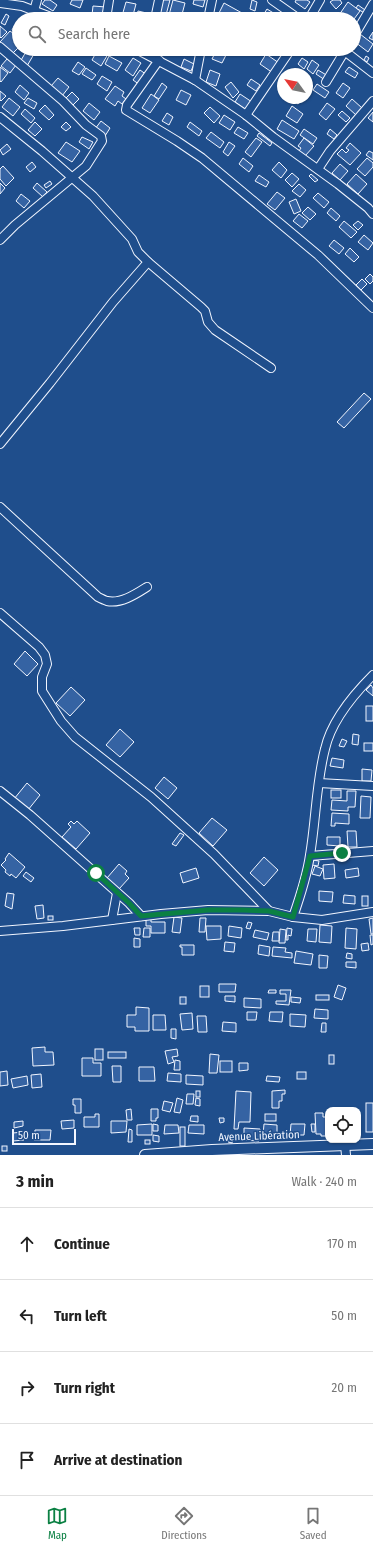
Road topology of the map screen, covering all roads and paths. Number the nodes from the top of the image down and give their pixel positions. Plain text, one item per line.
1 (37, 0) edge
2 (109, 0) edge
3 (159, 0) edge
4 (212, 0) edge
5 (272, 0) edge
6 (320, 0) edge
7 (0, 4) edge
8 (373, 4) edge
9 (34, 11) joint
10 (107, 12) edge
11 (156, 12) edge
12 (209, 12) edge
13 (289, 12) edge
14 (313, 12) edge
15 (361, 24) edge
16 (0, 47) edge
17 (154, 56) edge
18 (200, 56) edge
19 (286, 56) edge
20 (341, 56) edge
21 (352, 56) edge
22 (159, 60) junction
23 (373, 73) edge
24 (195, 80) junction
25 (326, 82) dead end
26 (373, 101) edge
27 (246, 115) junction
28 (0, 117) edge
29 (318, 168) junction
30 (73, 178) junction
31 (373, 214) edge
32 (0, 240) edge
33 (148, 262) junction
34 (373, 308) edge
35 (271, 368) dead end
36 (0, 444) edge
37 (0, 507) edge
38 (147, 587) dead end
39 (0, 613) edge
40 (373, 675) edge
41 (319, 783) junction
42 (373, 786) edge
43 (0, 790) edge
44 (373, 851) edge
45 (310, 856) junction
46 (118, 893) junction
47 (269, 911) junction
48 (373, 912) edge
49 (141, 916) junction
50 (293, 917) junction
51 (112, 920) junction
52 (0, 931) edge
53 (373, 1144) edge
54 (346, 1150) edge
55 (212, 1152) edge
56 (145, 1155) edge

1 - 9 street
2 - 10 street
3 - 11 street
4 - 12 street
5 - 13 street
6 - 14 street
7 - 9 street
8 - 15 street
16 - 30 street
17 - 22 street
18 - 24 street
19 - 27 street
20 - 25 street
21 - 23 street
22 - 24 street
22 - 34 street
24 - 27 street
26 - 29 street
27 - 29 street
28 - 30 street
29 - 31 street
30 - 32 street
30 - 33 street
33 - 35 street
33 - 36 street
37 - 38 street
39 - 47 street
40 - 41 street
41 - 42 street
41 - 45 street
43 - 46 street
44 - 45 street
45 - 50 street
46 - 49 street
46 - 51 street
47 - 49 street
47 - 50 street
48 - 50 street
49 - 51 street
51 - 52 street
53 - 54 street, Avenue Libération
54 - 55 street, Avenue Libération
55 - 56 street, Avenue Libération

